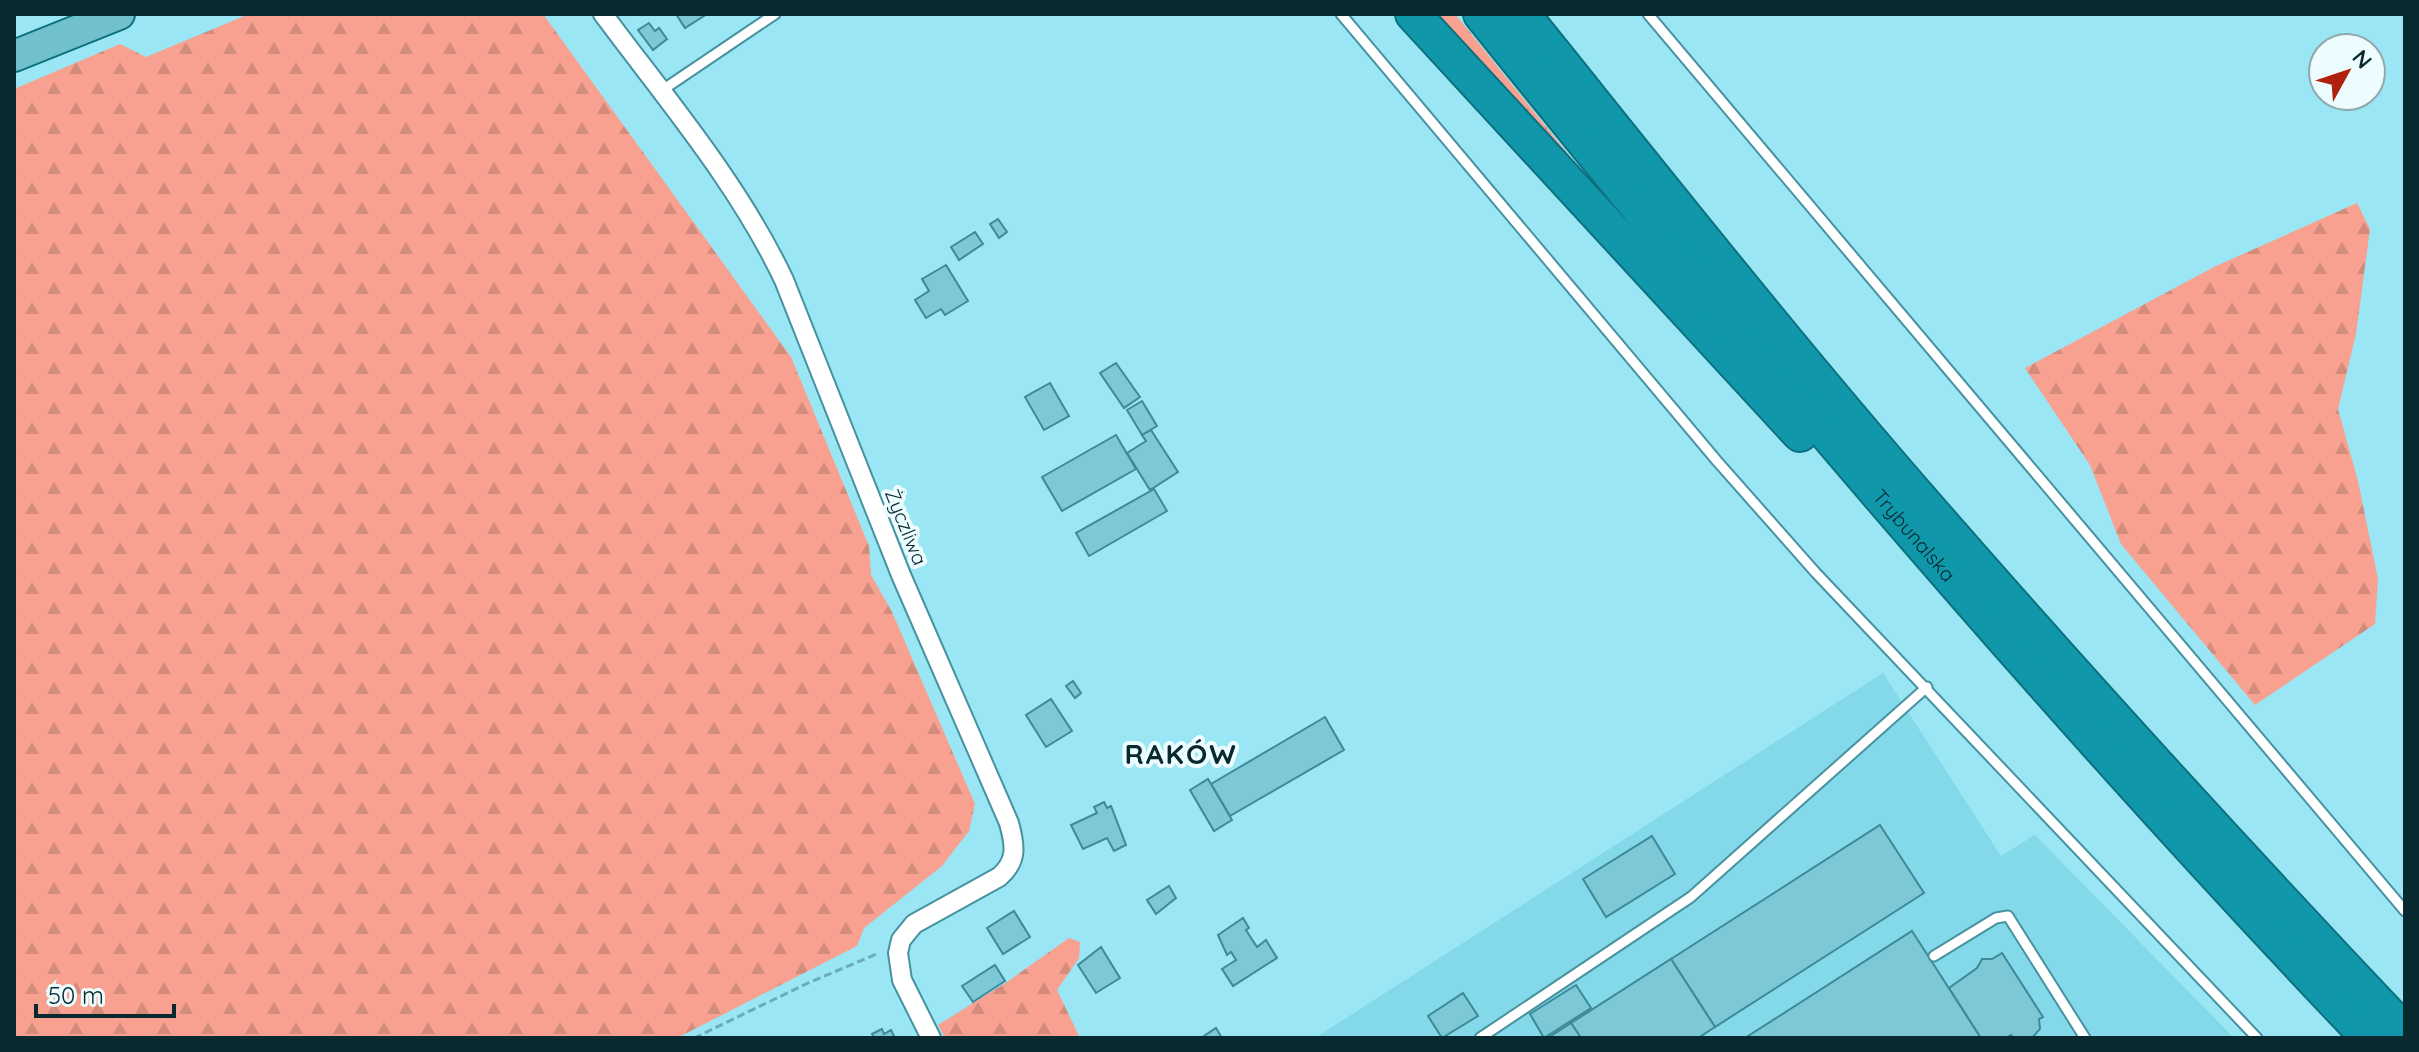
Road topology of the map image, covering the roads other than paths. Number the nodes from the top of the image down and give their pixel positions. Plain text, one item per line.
1 (119, 14) edge
2 (603, 14) edge
3 (775, 14) edge
4 (1341, 14) edge
5 (1413, 14) edge
6 (1481, 14) edge
7 (1522, 14) edge
8 (1648, 14) edge
9 (14, 56) edge
10 (661, 91) junction
11 (1971, 602) junction
12 (1927, 687) junction
13 (2405, 911) edge
14 (1934, 956) dead end
15 (2405, 1032) edge
16 (931, 1038) edge
17 (1480, 1038) edge
18 (2085, 1038) edge
19 (2257, 1038) edge
20 (2369, 1038) edge

1 - 9 main road
2 - 10 street, Życzliwa
3 - 10 lane
4 - 12 lane
5 - 11 highway
6 - 11 highway, Trybunalska
7 - 15 highway, Trybunalska
8 - 13 lane
10 - 16 street, Życzliwa
11 - 20 highway, Trybunalska
12 - 17 lane
12 - 19 lane
14 - 18 lane

